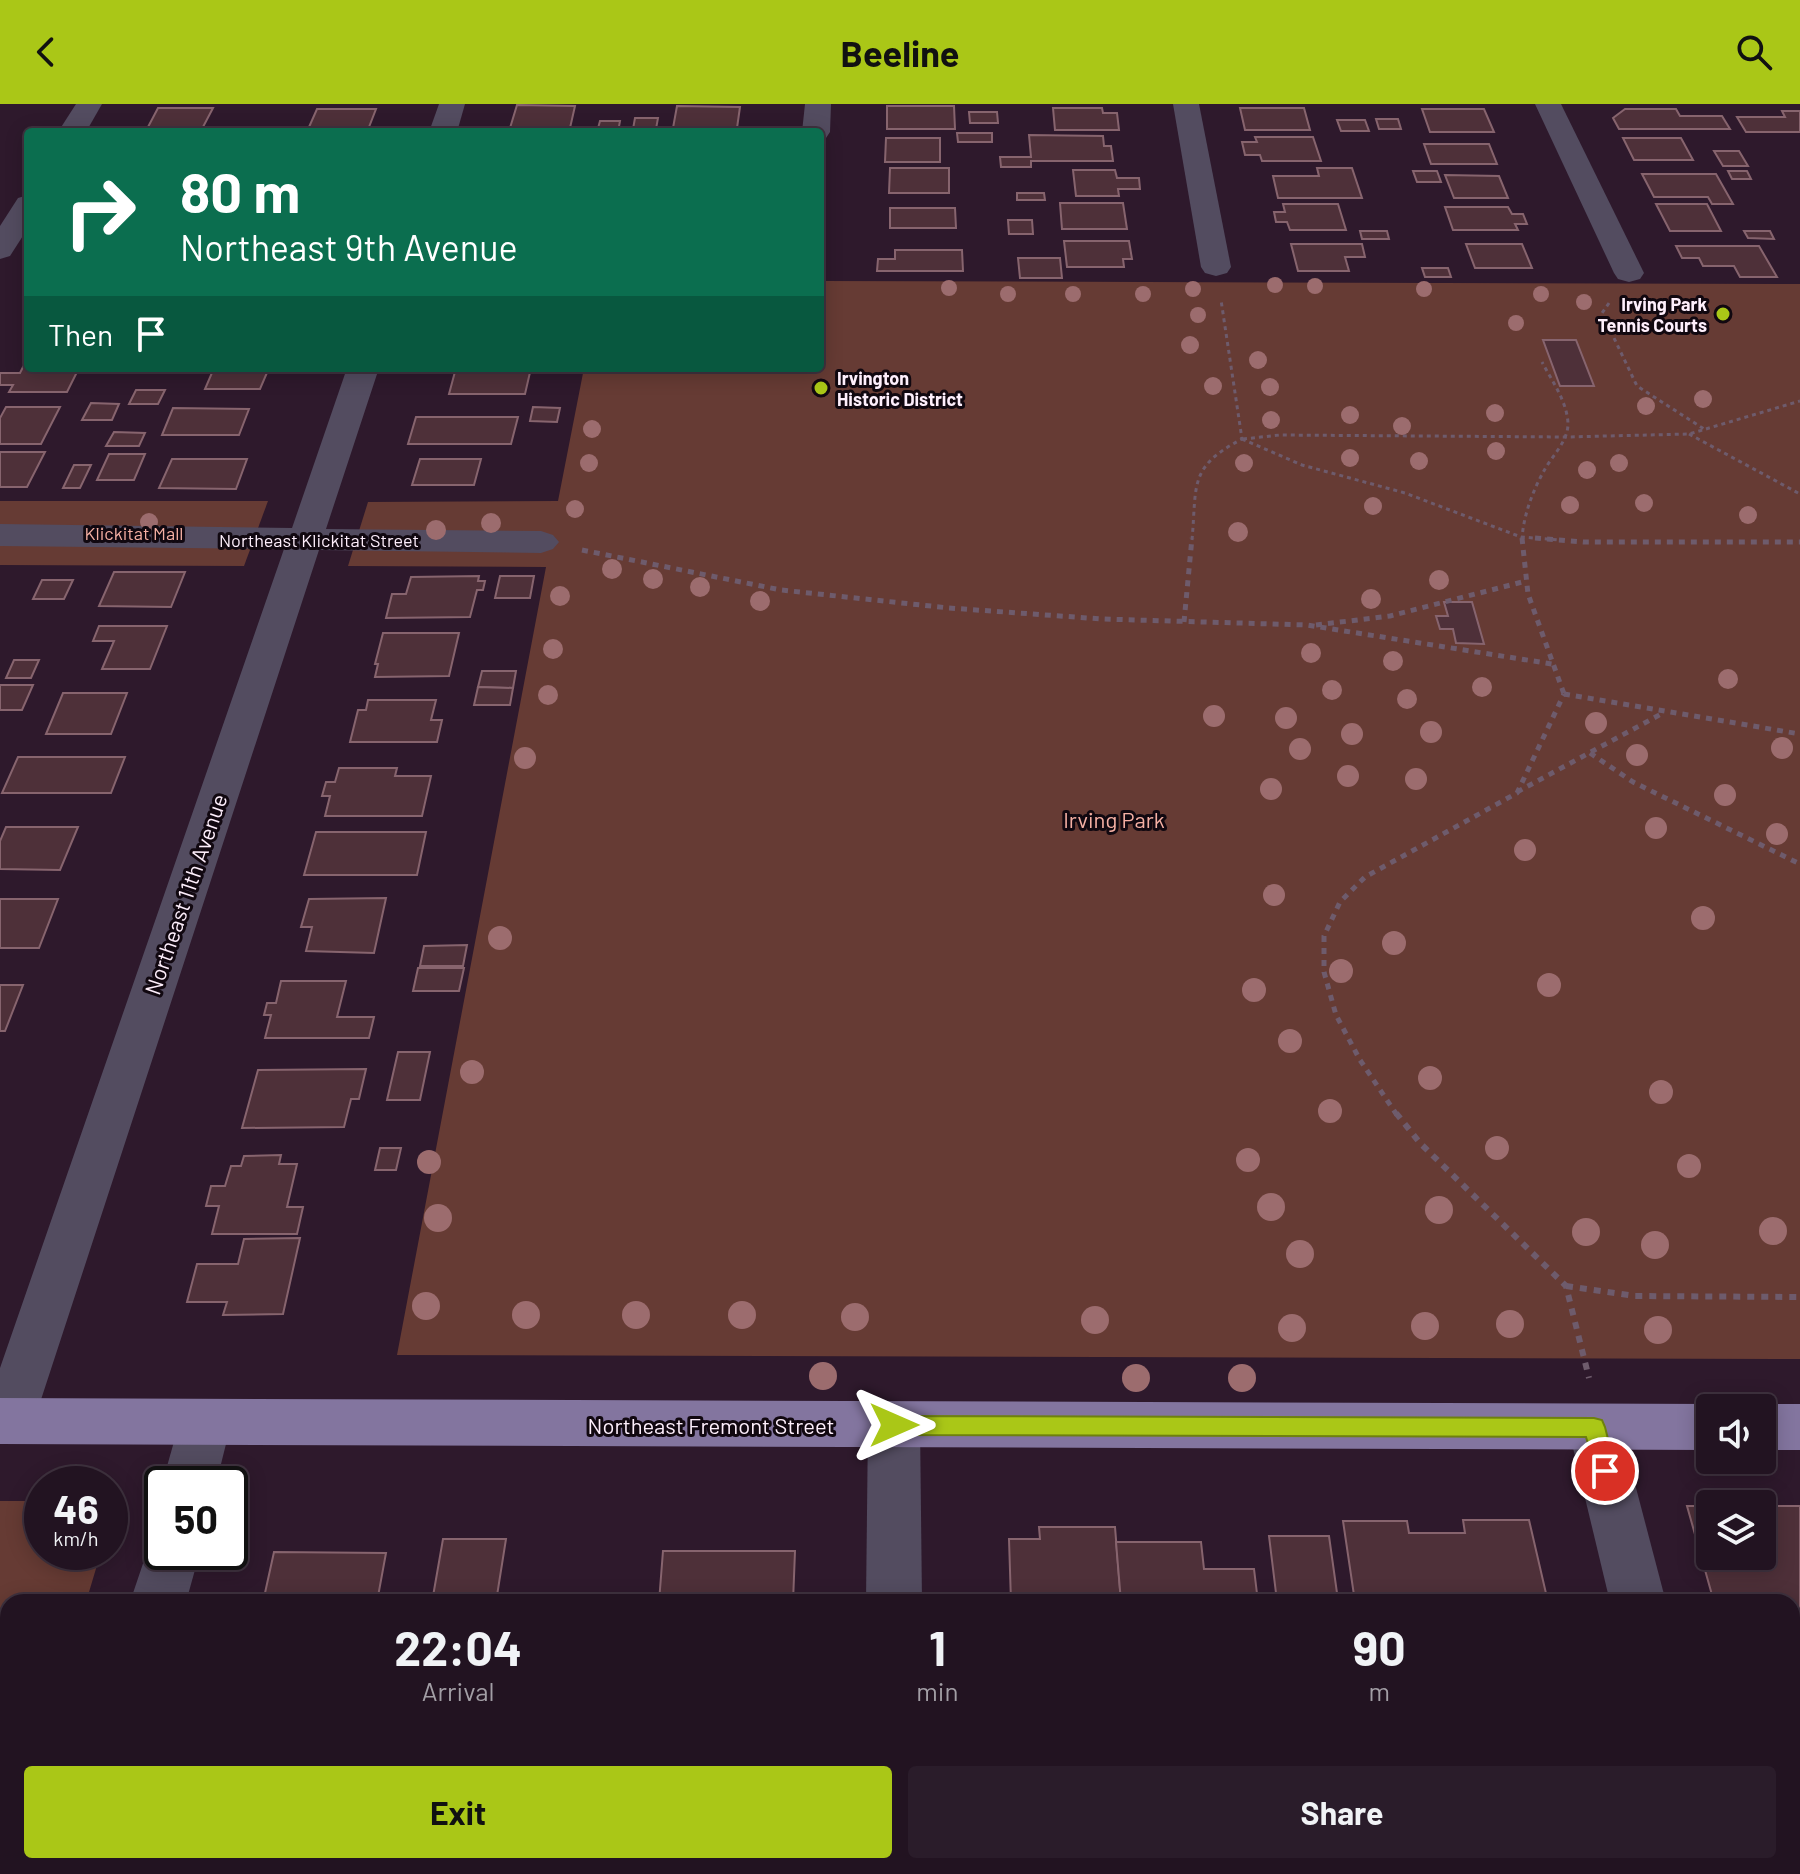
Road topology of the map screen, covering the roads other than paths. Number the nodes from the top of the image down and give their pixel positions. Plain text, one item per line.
1 (89, 104) edge
2 (452, 104) edge
3 (818, 104) edge
4 (1186, 104) edge
5 (1548, 104) edge
6 (74, 128) edge
7 (444, 128) edge
8 (816, 128) edge
9 (24, 211) edge
10 (0, 250) edge
11 (1216, 267) road end
12 (1629, 273) road end
13 (362, 372) edge
14 (0, 535) edge
15 (304, 540) junction
16 (541, 542) road end
17 (4, 1421) edge
18 (205, 1424) junction
19 (894, 1425) junction
20 (1594, 1427) junction
21 (1696, 1427) edge
22 (1776, 1427) edge
23 (1800, 1427) edge
24 (194, 1466) edge
25 (167, 1570) edge
26 (160, 1594) edge
27 (894, 1594) edge
28 (1636, 1594) edge

1 - 6 street
2 - 7 street
3 - 8 street
4 - 11 street
5 - 12 street
9 - 10 street
13 - 15 street, Northeast 11th Avenue
14 - 15 street, Northeast Klickitat Street
15 - 16 street, Northeast Klickitat Street
15 - 17 street, Northeast 11th Avenue
17 - 18 main road, Northeast Fremont Street
18 - 19 main road, Northeast Fremont Street
18 - 24 street
19 - 20 main road, Northeast Fremont Street
19 - 27 street
20 - 21 main road, Northeast Fremont Street
20 - 28 street
22 - 23 main road
25 - 26 street

